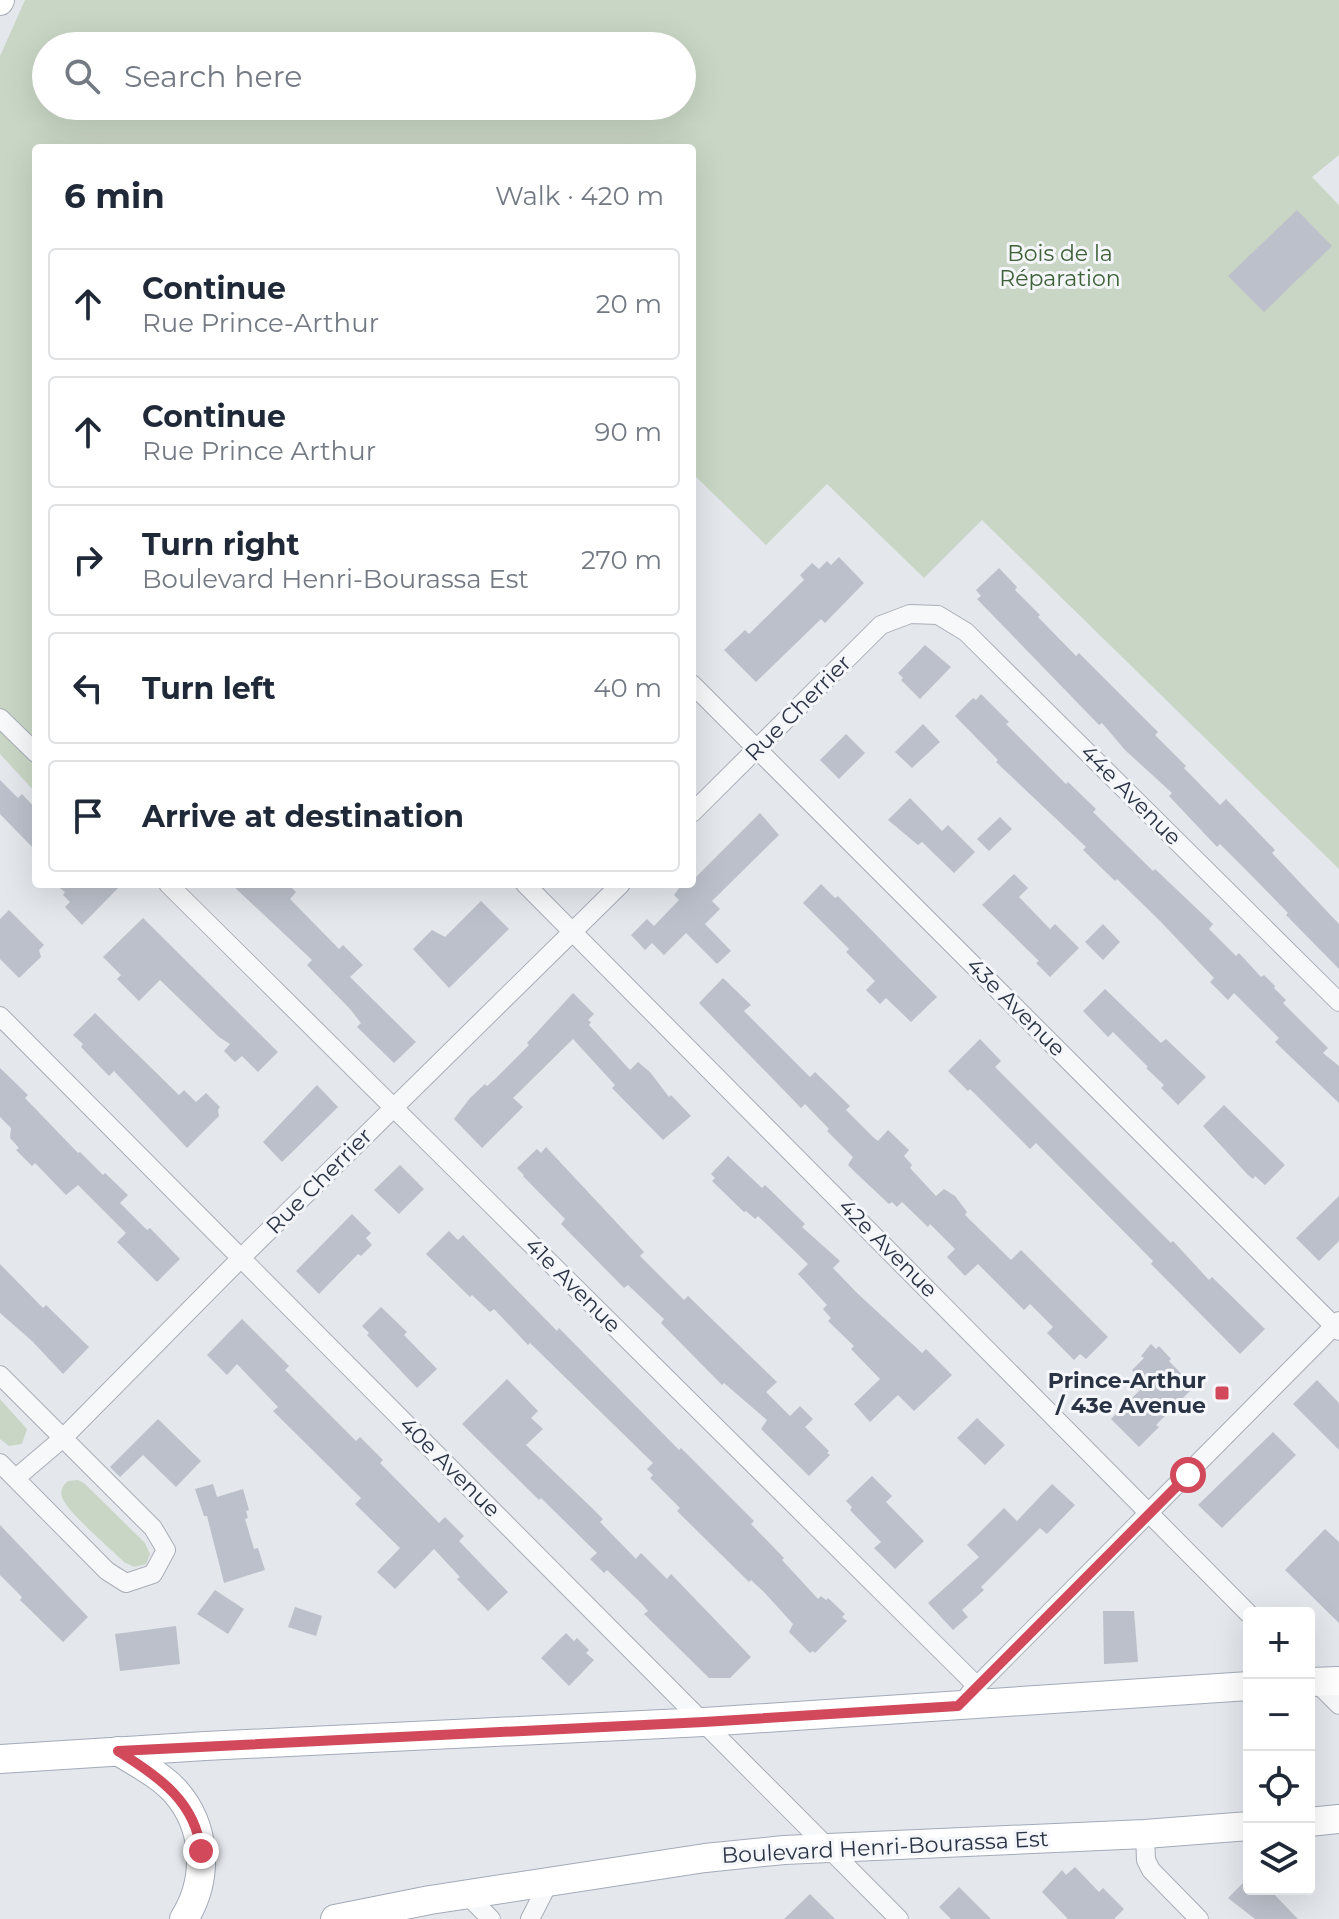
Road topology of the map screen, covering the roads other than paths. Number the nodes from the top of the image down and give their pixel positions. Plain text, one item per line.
1 (910, 614) joint
2 (696, 688) edge
3 (0, 718) edge
4 (757, 748) junction
5 (32, 749) edge
6 (696, 809) edge
7 (172, 888) edge
8 (529, 888) edge
9 (617, 888) edge
10 (573, 931) junction
11 (1339, 1002) edge
12 (0, 1016) edge
13 (394, 1108) junction
14 (242, 1257) junction
15 (1337, 1326) edge
16 (0, 1375) edge
17 (63, 1438) junction
18 (0, 1463) edge
19 (16, 1478) junction
20 (1150, 1513) junction
21 (1243, 1608) edge
22 (1318, 1680) edge
23 (977, 1686) junction
24 (1243, 1686) edge
25 (1339, 1705) edge
26 (958, 1706) junction
27 (704, 1722) junction
28 (118, 1751) junction
29 (0, 1759) edge
30 (1339, 1819) edge
31 (1315, 1821) edge
32 (1243, 1826) edge
33 (1145, 1834) junction
34 (829, 1848) junction
35 (549, 1882) junction
36 (466, 1894) junction
37 (184, 1919) edge
38 (335, 1919) edge
39 (491, 1919) edge
40 (530, 1919) edge
41 (899, 1919) edge
42 (1199, 1919) edge

1 - 4 street, Rue Cherrier
1 - 11 street, 44e Avenue
2 - 4 street, 43e Avenue
3 - 5 street
4 - 6 street, Rue Cherrier
4 - 15 street, 43e Avenue
7 - 13 street, 41e Avenue
8 - 10 street, 42e Avenue
9 - 10 street, Rue Cherrier
10 - 13 street, Rue Cherrier
10 - 20 street, 42e Avenue
12 - 14 street, 40e Avenue
13 - 14 street, Rue Cherrier
13 - 23 street, 41e Avenue
14 - 17 street, Rue Cherrier
14 - 27 street, 40e Avenue
15 - 20 street
16 - 17 street
17 - 19 street, Rue Cherrier
17 - 19 street
18 - 19 street
20 - 21 street, 42e Avenue
20 - 23 street
22 - 25 street
23 - 26 street
24 - 26 main road
26 - 27 main road
27 - 28 main road
27 - 34 street, 40e Avenue
28 - 29 main road
28 - 37 main road
30 - 31 main road
32 - 33 main road, Boulevard Henri-Bourassa Est
33 - 34 main road, Boulevard Henri-Bourassa Est
33 - 42 street
34 - 35 main road, Boulevard Henri-Bourassa Est
34 - 41 street, 40e Avenue
35 - 36 main road, Boulevard Henri-Bourassa Est
35 - 40 street
36 - 38 main road, Boulevard Henri-Bourassa Est
36 - 39 street

